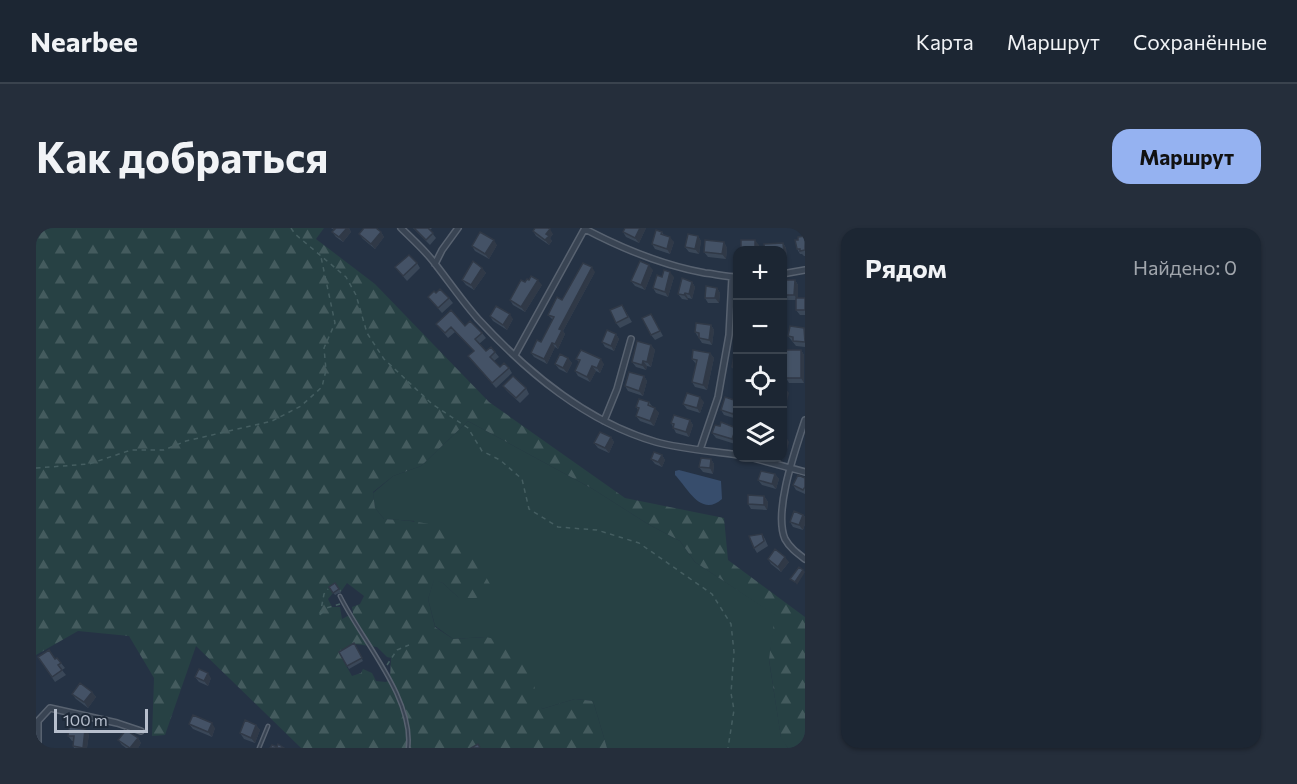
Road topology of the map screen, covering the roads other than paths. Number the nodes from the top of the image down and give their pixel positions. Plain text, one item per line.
1 (401, 228) edge
2 (458, 228) edge
3 (585, 229) edge
4 (435, 264) junction
5 (805, 270) edge
6 (787, 273) edge
7 (733, 277) edge
8 (733, 296) edge
9 (632, 339) dead end
10 (515, 355) junction
11 (805, 420) edge
12 (604, 421) junction
13 (700, 450) junction
14 (733, 453) edge
15 (772, 462) edge
16 (791, 466) junction
17 (805, 472) edge
18 (805, 558) edge
19 (340, 596) dead end
20 (268, 726) dead end
21 (141, 731) dead end
22 (38, 748) edge
23 (259, 748) edge
24 (408, 748) edge

1 - 4 street
2 - 4 street
3 - 7 street
3 - 10 street
4 - 10 street
5 - 6 street
8 - 13 street
9 - 12 street
10 - 12 street
11 - 16 street
12 - 13 street
13 - 14 street
15 - 16 street
16 - 17 street
16 - 18 street
19 - 24 lane
20 - 23 lane
21 - 22 street

